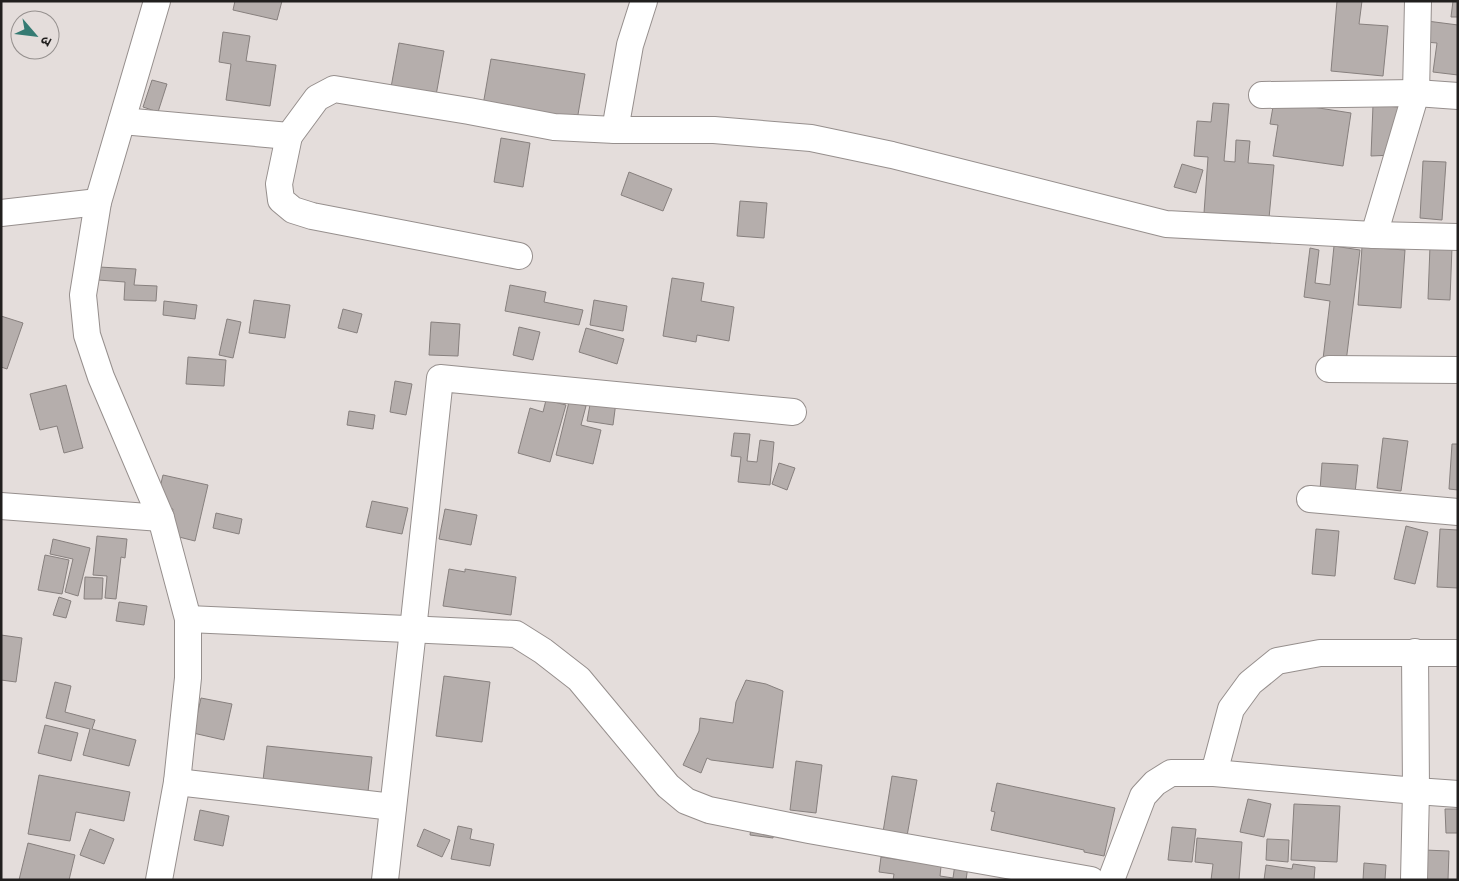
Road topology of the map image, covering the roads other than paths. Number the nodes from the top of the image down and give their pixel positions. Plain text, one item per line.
1 (157, 1) edge
2 (644, 1) edge
3 (1418, 1) edge
4 (1416, 93) junction
5 (1262, 96) dead end
6 (1458, 96) edge
7 (122, 121) junction
8 (616, 130) junction
9 (289, 136) junction
10 (98, 202) junction
11 (1, 213) edge
12 (1374, 235) junction
13 (1458, 237) edge
14 (519, 256) dead end
15 (1330, 369) dead end
16 (1458, 370) edge
17 (793, 412) dead end
18 (1310, 499) dead end
19 (1, 506) edge
20 (1458, 512) edge
21 (161, 518) junction
22 (188, 619) junction
23 (413, 630) junction
24 (1415, 652) junction
25 (1458, 653) edge
26 (1214, 773) junction
27 (177, 782) junction
28 (1416, 792) junction
29 (1458, 794) edge
30 (393, 806) junction
31 (159, 880) edge
32 (385, 880) edge
33 (1091, 880) edge
34 (1111, 880) edge
35 (1414, 880) edge

1 - 7 street
2 - 8 street
3 - 4 street
4 - 5 street
4 - 6 street
4 - 12 street
7 - 9 street
7 - 10 street
8 - 9 street
8 - 12 street
9 - 14 street
10 - 11 street
10 - 21 street
12 - 13 street
15 - 16 street
17 - 23 street
18 - 20 street
19 - 21 street
21 - 22 street
22 - 23 street
22 - 27 street
23 - 30 street
23 - 33 street
24 - 25 street
24 - 26 street
24 - 28 street
26 - 28 street
26 - 34 street
27 - 30 street
27 - 31 street
28 - 29 street
28 - 35 street
30 - 32 street

